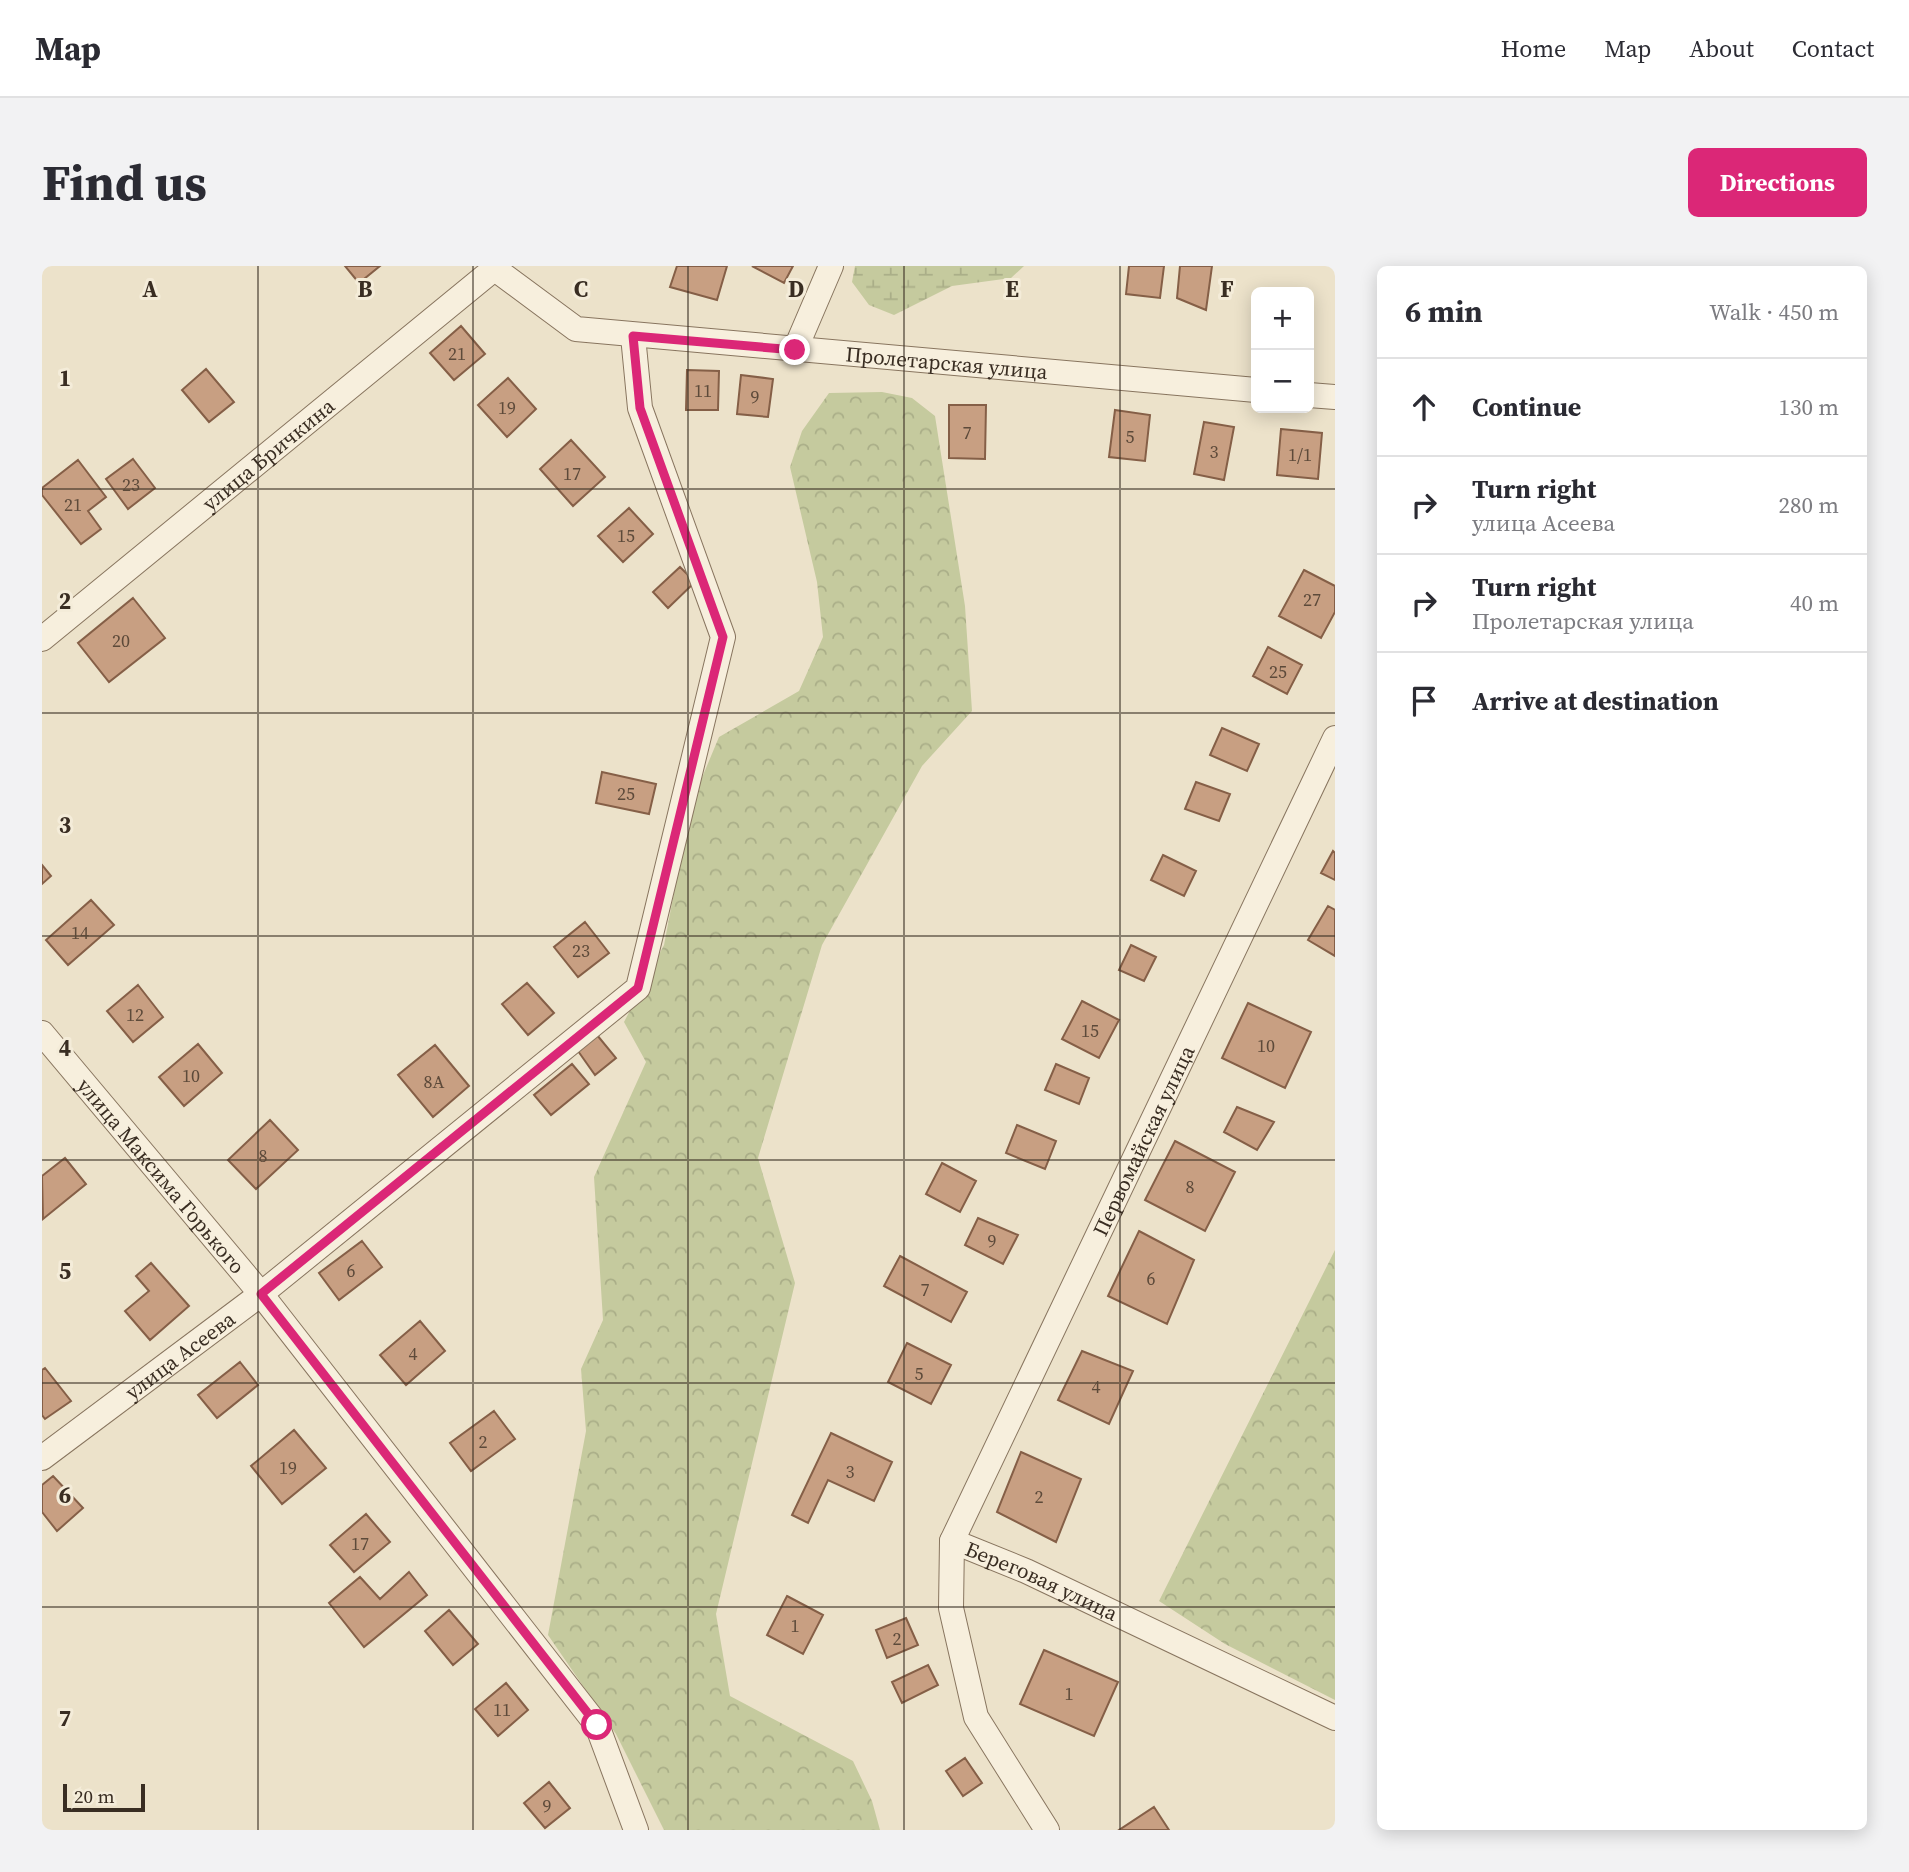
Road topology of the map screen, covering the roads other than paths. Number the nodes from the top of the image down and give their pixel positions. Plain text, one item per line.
1 (831, 266) edge
2 (493, 268) edge
3 (633, 336) junction
4 (795, 350) junction
5 (1251, 390) edge
6 (1314, 395) edge
7 (1335, 397) edge
8 (42, 639) edge
9 (1335, 738) edge
10 (42, 1033) edge
11 (261, 1294) junction
12 (42, 1458) edge
13 (952, 1541) junction
14 (1335, 1718) edge
15 (636, 1830) edge
16 (1047, 1830) edge

1 - 4 street
2 - 3 street, Пролетарская улица
2 - 8 street, улица Бричкина
3 - 4 street, Пролетарская улица
3 - 11 street, улица Асеева
4 - 5 street, Пролетарская улица
6 - 7 street
9 - 13 street, Первомайская улица
10 - 11 street, улица Максима Горького
11 - 12 street, улица Асеева
11 - 15 street, улица Максима Горького
13 - 14 street, Береговая улица
13 - 16 street, Береговая улица

